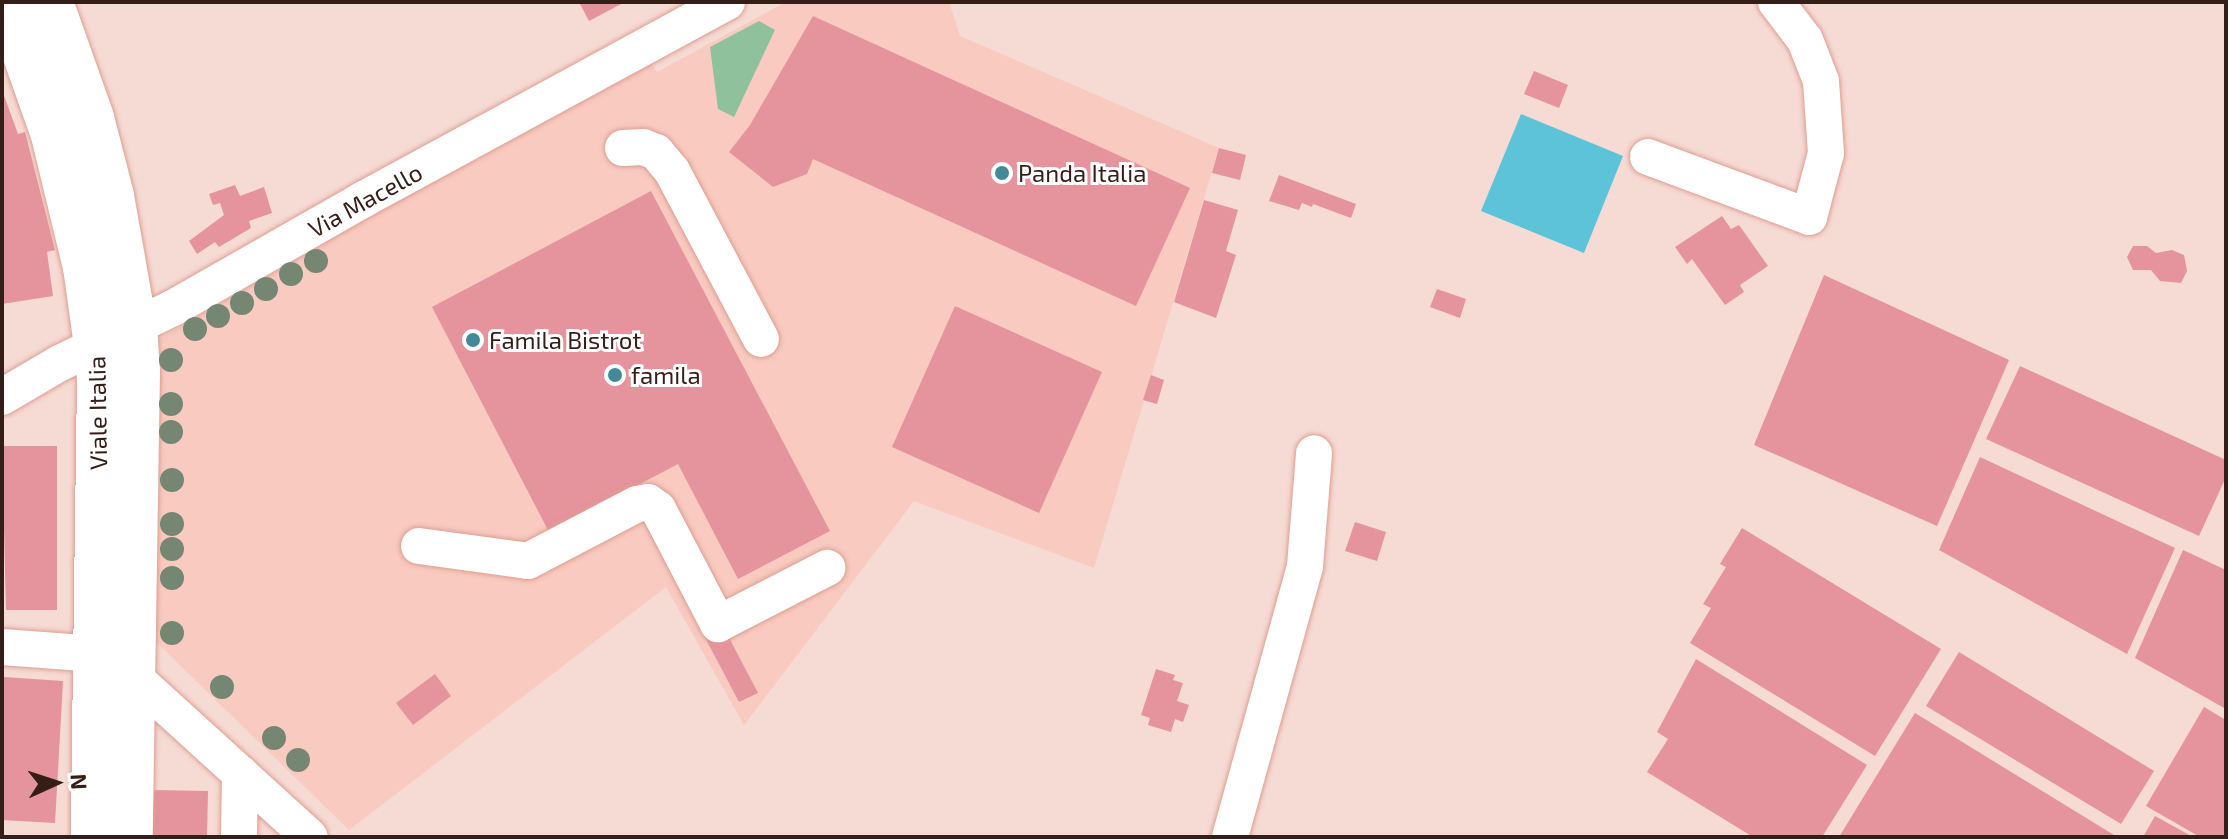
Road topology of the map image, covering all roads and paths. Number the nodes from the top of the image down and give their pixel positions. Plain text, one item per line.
1 (727, 2) edge
2 (1776, 2) edge
3 (17, 8) edge
4 (623, 148) dead end
5 (1648, 157) dead end
6 (135, 326) junction
7 (761, 339) dead end
8 (96, 345) junction
9 (2, 397) edge
10 (1314, 453) dead end
11 (419, 546) dead end
12 (827, 568) dead end
13 (2, 647) edge
14 (97, 654) junction
15 (135, 678) junction
16 (240, 773) junction
17 (93, 837) edge
18 (131, 837) edge
19 (239, 837) edge
20 (310, 837) edge
21 (1230, 837) edge

1 - 6 street, Via Macello
2 - 5 street
3 - 6 main road, Viale Italia
3 - 8 main road, Viale Italia
4 - 7 street
6 - 8 street, Via Macello
6 - 15 main road, Viale Italia
8 - 9 street, Via Macello
8 - 14 main road, Viale Italia
10 - 21 street
11 - 12 street
13 - 14 street
14 - 15 street
14 - 17 main road, Viale Italia
15 - 16 street
15 - 18 main road, Viale Italia
16 - 19 street
16 - 20 street

